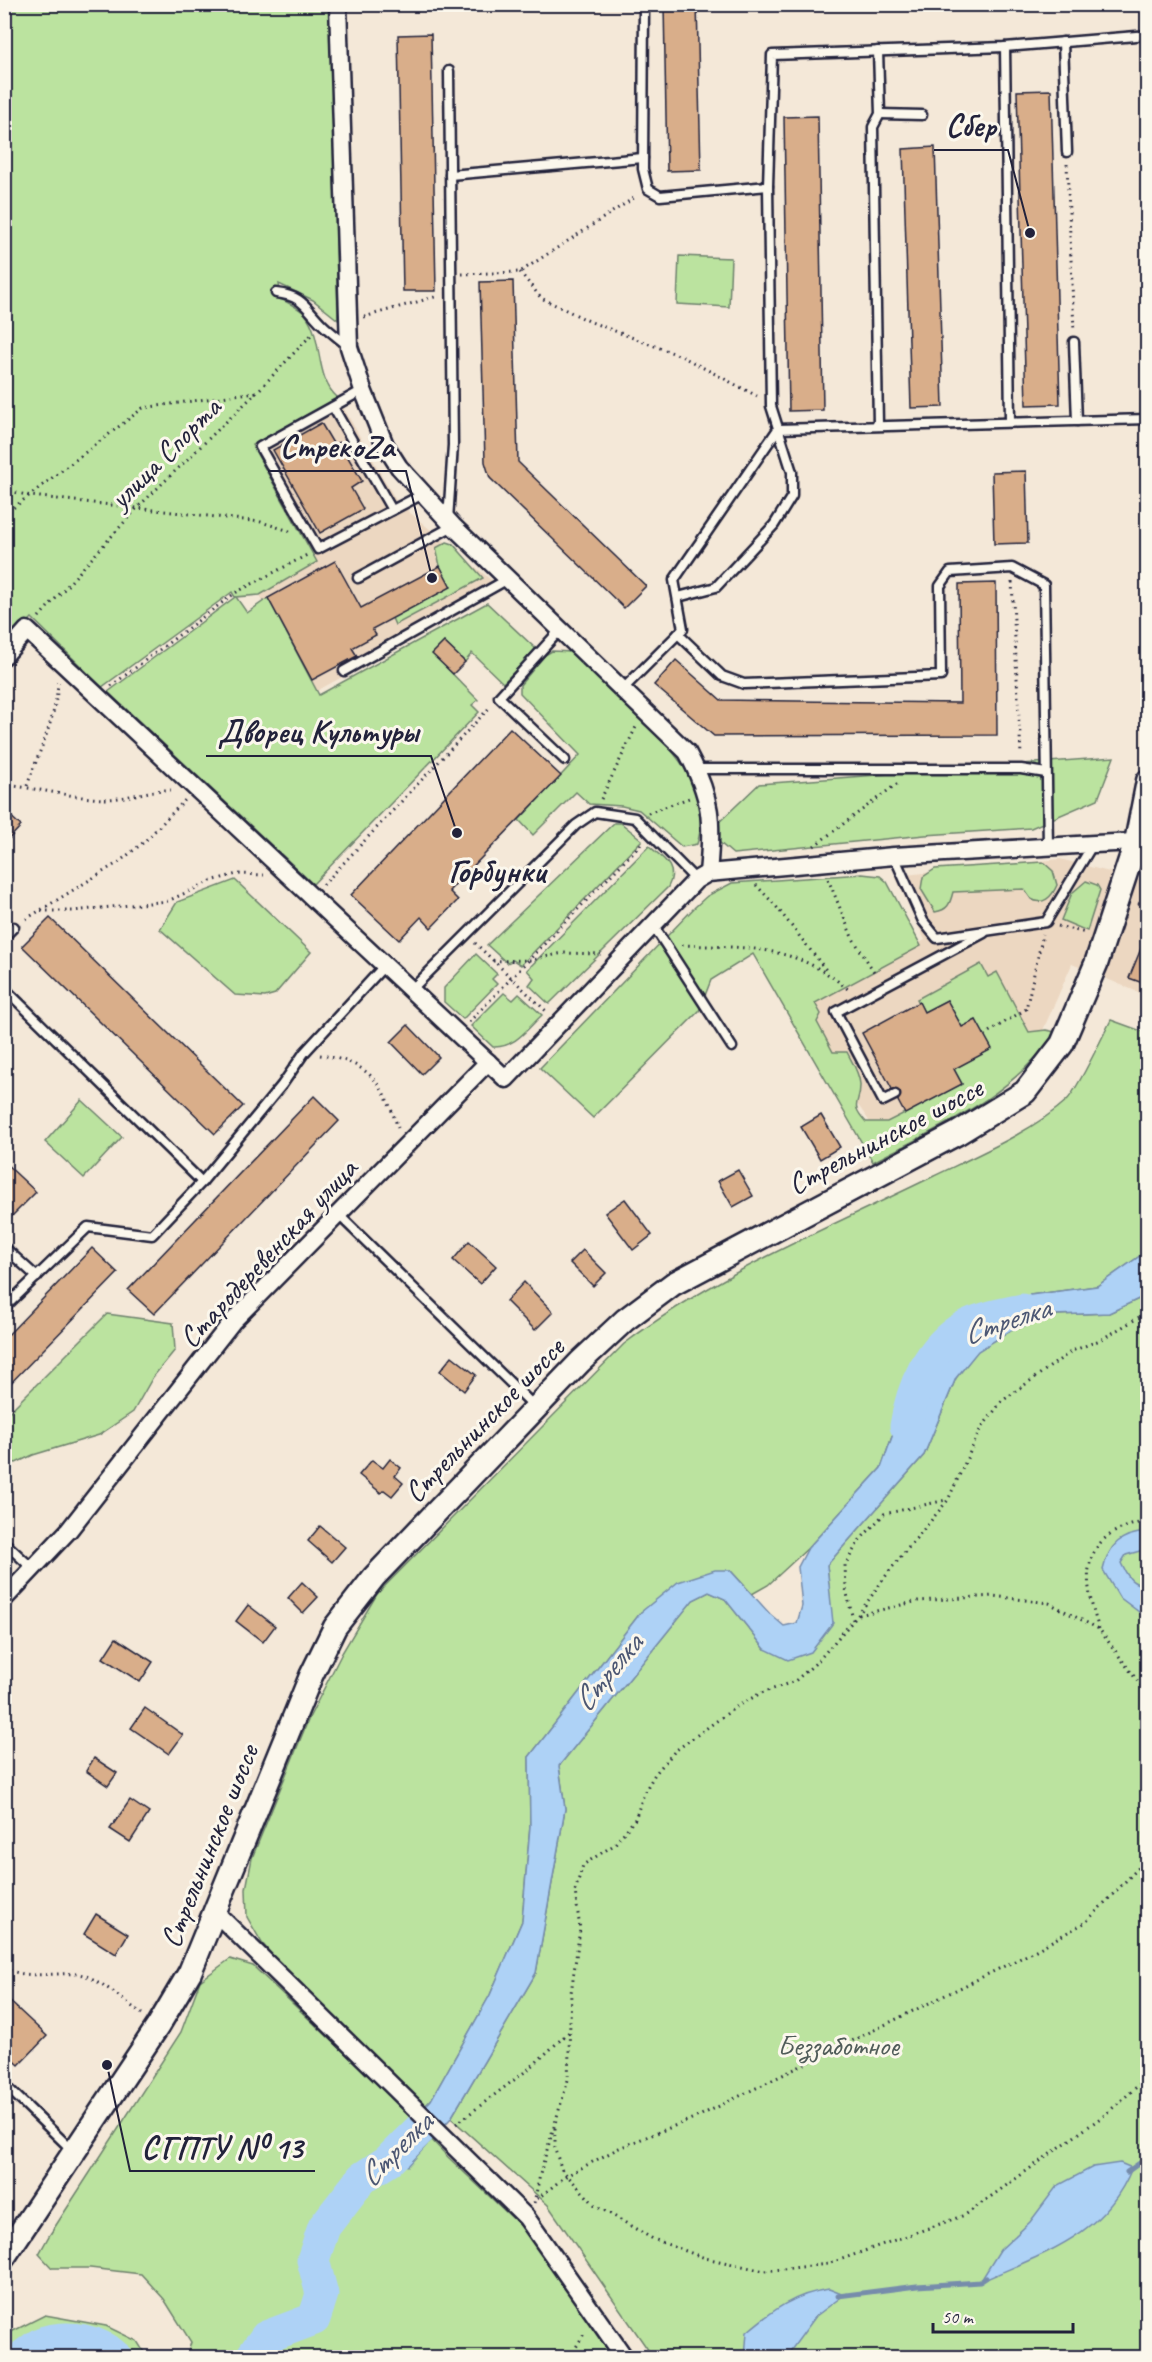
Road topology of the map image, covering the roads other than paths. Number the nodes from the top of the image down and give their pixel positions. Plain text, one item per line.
1 (338, 4) edge
2 (644, 4) edge
3 (1148, 36) edge
4 (1063, 42) junction
5 (1005, 47) junction
6 (878, 51) junction
7 (449, 71) dead end
8 (880, 114) junction
9 (922, 115) dead end
10 (1067, 152) road end
11 (643, 158) junction
12 (450, 175) junction
13 (768, 186) junction
14 (276, 293) dead end
15 (1074, 342) road end
16 (349, 347) junction
17 (363, 390) junction
18 (333, 407) junction
19 (1148, 419) edge
20 (1010, 420) junction
21 (1077, 421) junction
22 (878, 426) junction
23 (778, 429) junction
24 (423, 494) junction
25 (392, 510) junction
26 (451, 523) junction
27 (358, 578) dead end
28 (508, 579) junction
29 (678, 597) junction
30 (561, 629) junction
31 (678, 634) junction
32 (4, 656) edge
33 (344, 671) dead end
34 (624, 688) junction
35 (565, 760) dead end
36 (697, 770) junction
37 (1046, 773) junction
38 (1148, 781) edge
39 (1094, 844) junction
40 (1142, 845) edge
41 (1048, 847) junction
42 (894, 856) junction
43 (702, 876) junction
44 (653, 925) junction
45 (14, 927) road end
46 (989, 930) junction
47 (4, 937) edge
48 (937, 938) junction
49 (945, 954) junction
50 (385, 965) junction
51 (4, 988) edge
52 (411, 990) junction
53 (732, 1047) dead end
54 (488, 1062) junction
55 (895, 1095) dead end
56 (202, 1182) junction
57 (339, 1215) junction
58 (4, 1247) edge
59 (37, 1277) junction
60 (4, 1308) edge
61 (537, 1408) junction
62 (4, 1542) edge
63 (33, 1569) junction
64 (4, 1599) edge
65 (216, 1912) junction
66 (4, 2084) edge
67 (73, 2151) junction
68 (4, 2257) edge
69 (626, 2358) edge

1 - 16 street
2 - 11 lane
3 - 4 lane
4 - 5 lane
4 - 10 lane
5 - 6 lane
5 - 20 lane
6 - 8 lane
6 - 13 lane
7 - 12 lane
8 - 9 lane
8 - 22 lane
11 - 12 lane
11 - 13 lane
12 - 26 lane
13 - 23 lane
14 - 16 lane
15 - 21 lane
16 - 17 street
17 - 18 lane
17 - 24 street
18 - 25 lane
18 - 25 lane
19 - 21 lane
20 - 21 lane
20 - 22 lane
22 - 23 lane
23 - 29 lane
23 - 29 lane
24 - 25 lane
24 - 26 street
26 - 27 lane
26 - 28 street
28 - 30 street
28 - 33 lane
29 - 31 lane
30 - 34 street
30 - 35 lane
31 - 34 lane
31 - 37 lane
32 - 50 street
34 - 36 street
36 - 37 lane
36 - 43 street
37 - 41 lane
38 - 40 main road, Стрельнинское шоссе
39 - 40 street
39 - 41 street
39 - 46 lane
40 - 61 main road, Стрельнинское шоссе
41 - 42 street
42 - 43 street
42 - 48 lane
43 - 44 street
43 - 52 lane
44 - 53 lane
44 - 54 street
45 - 47 lane
46 - 48 lane
46 - 49 lane
48 - 49 lane
49 - 55 lane
50 - 52 street
50 - 56 lane
51 - 56 lane
52 - 54 street
54 - 57 street, Стародеревенская улица
56 - 59 lane
57 - 61 lane
57 - 63 street, Стародеревенская улица
58 - 59 lane
59 - 60 lane
61 - 65 main road, Стрельнинское шоссе
62 - 63 lane
63 - 64 street, Стародеревенская улица
65 - 67 main road, Стрельнинское шоссе
65 - 69 street
66 - 67 lane
67 - 68 main road, Стрельнинское шоссе

